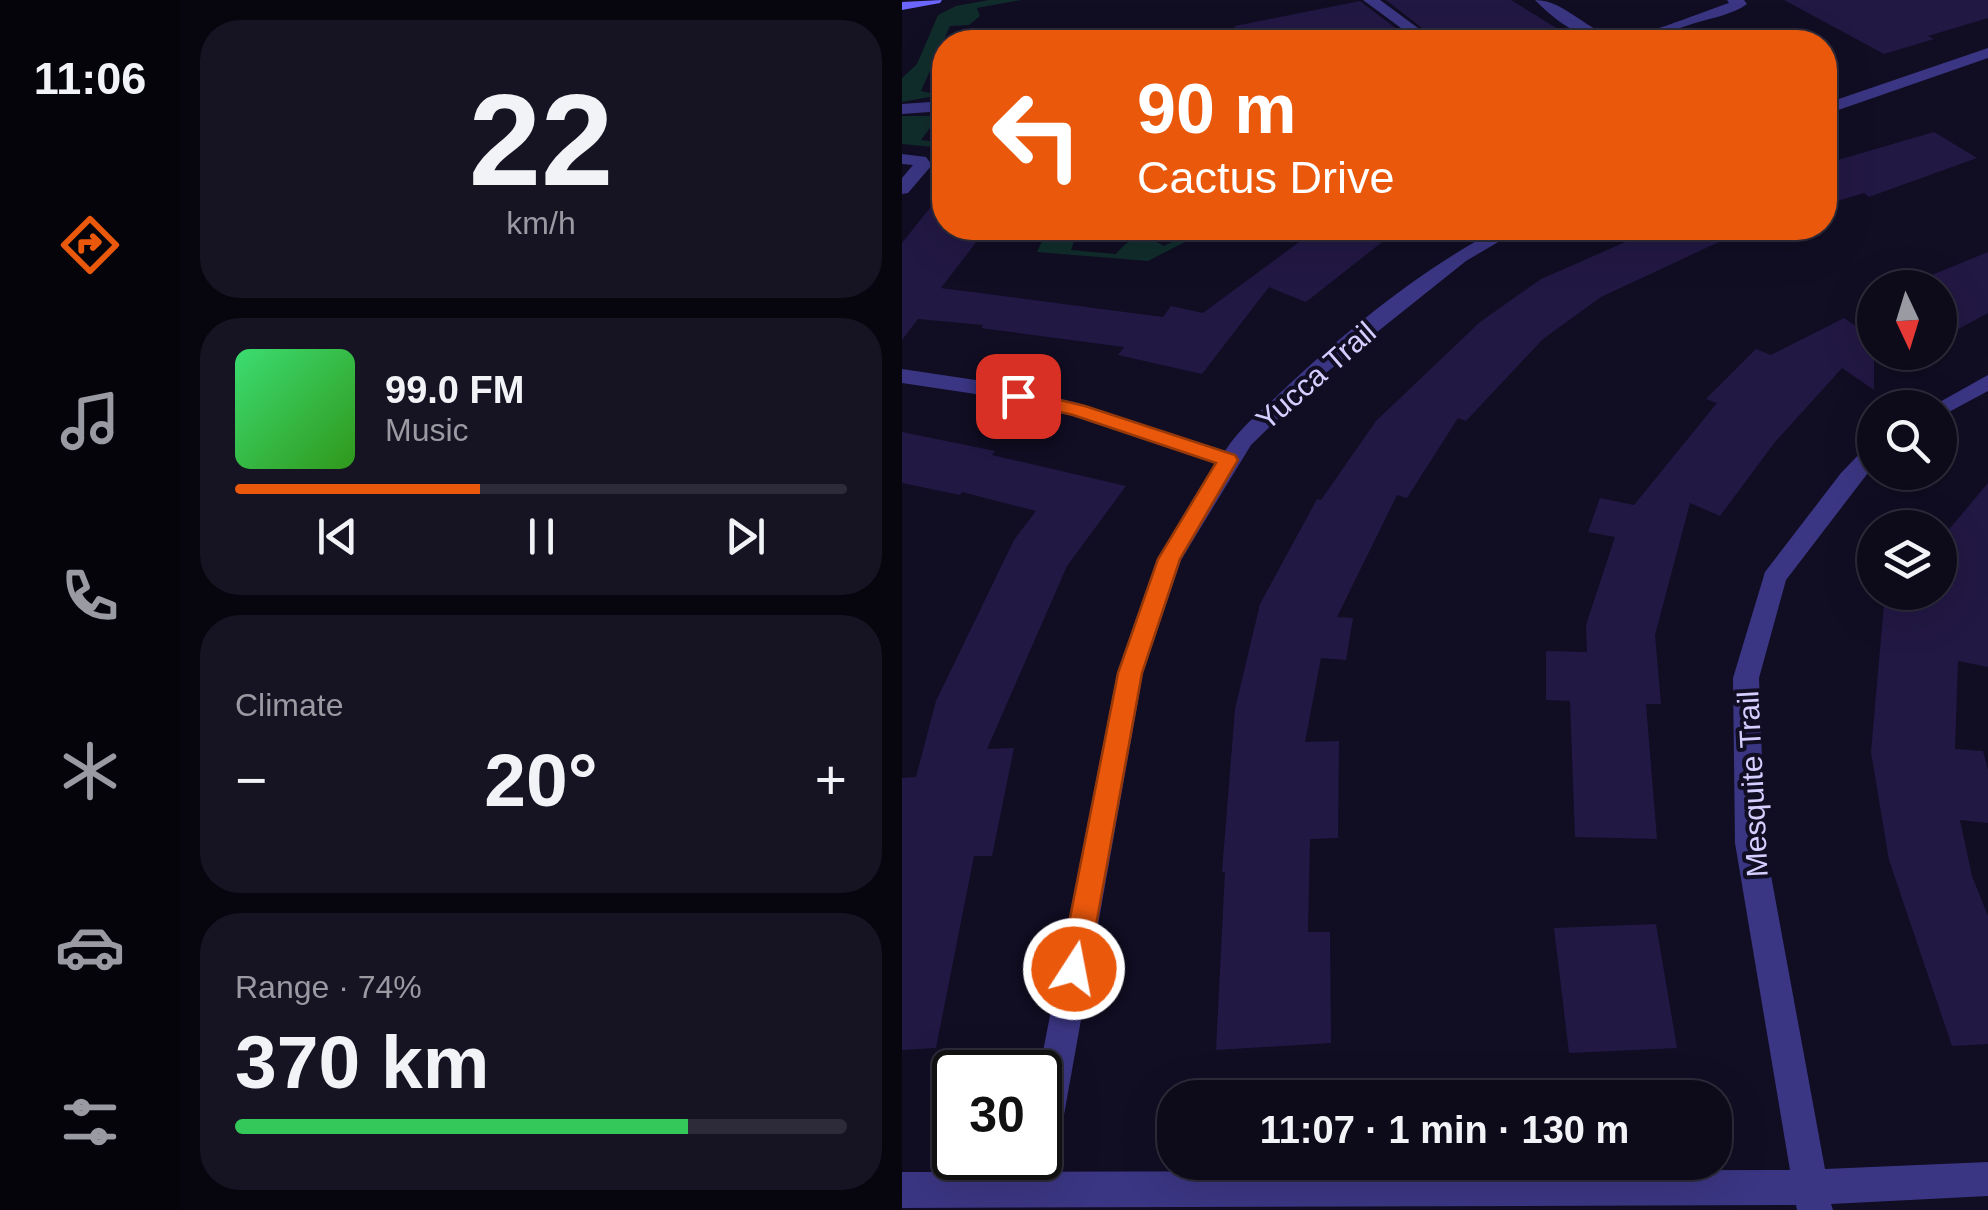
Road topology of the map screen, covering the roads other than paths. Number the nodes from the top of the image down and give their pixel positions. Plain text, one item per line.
1 (934, 0) edge
2 (1370, 0) edge
3 (1542, 0) edge
4 (1734, 0) edge
5 (902, 6) edge
6 (1412, 30) edge
7 (1589, 30) edge
8 (1659, 30) edge
9 (1988, 53) edge
10 (1837, 105) edge
11 (932, 107) edge
12 (902, 109) edge
13 (902, 159) edge
14 (902, 189) edge
15 (1491, 240) edge
16 (902, 376) edge
17 (1988, 382) edge
18 (1957, 399) edge
19 (1228, 460) junction
20 (1857, 469) edge
21 (1059, 1050) edge
22 (1062, 1168) edge
23 (1988, 1179) edge
24 (961, 1180) edge
25 (902, 1190) edge
26 (1812, 1198) edge

1 - 5 main road
2 - 6 street
3 - 7 street
4 - 8 street
9 - 10 street
11 - 12 street
13 - 14 street
15 - 19 street, Yucca Trail
16 - 19 street
17 - 18 street
19 - 21 street, Yucca Trail
20 - 26 street, Mesquite Trail
22 - 26 street
23 - 26 street
24 - 25 street

